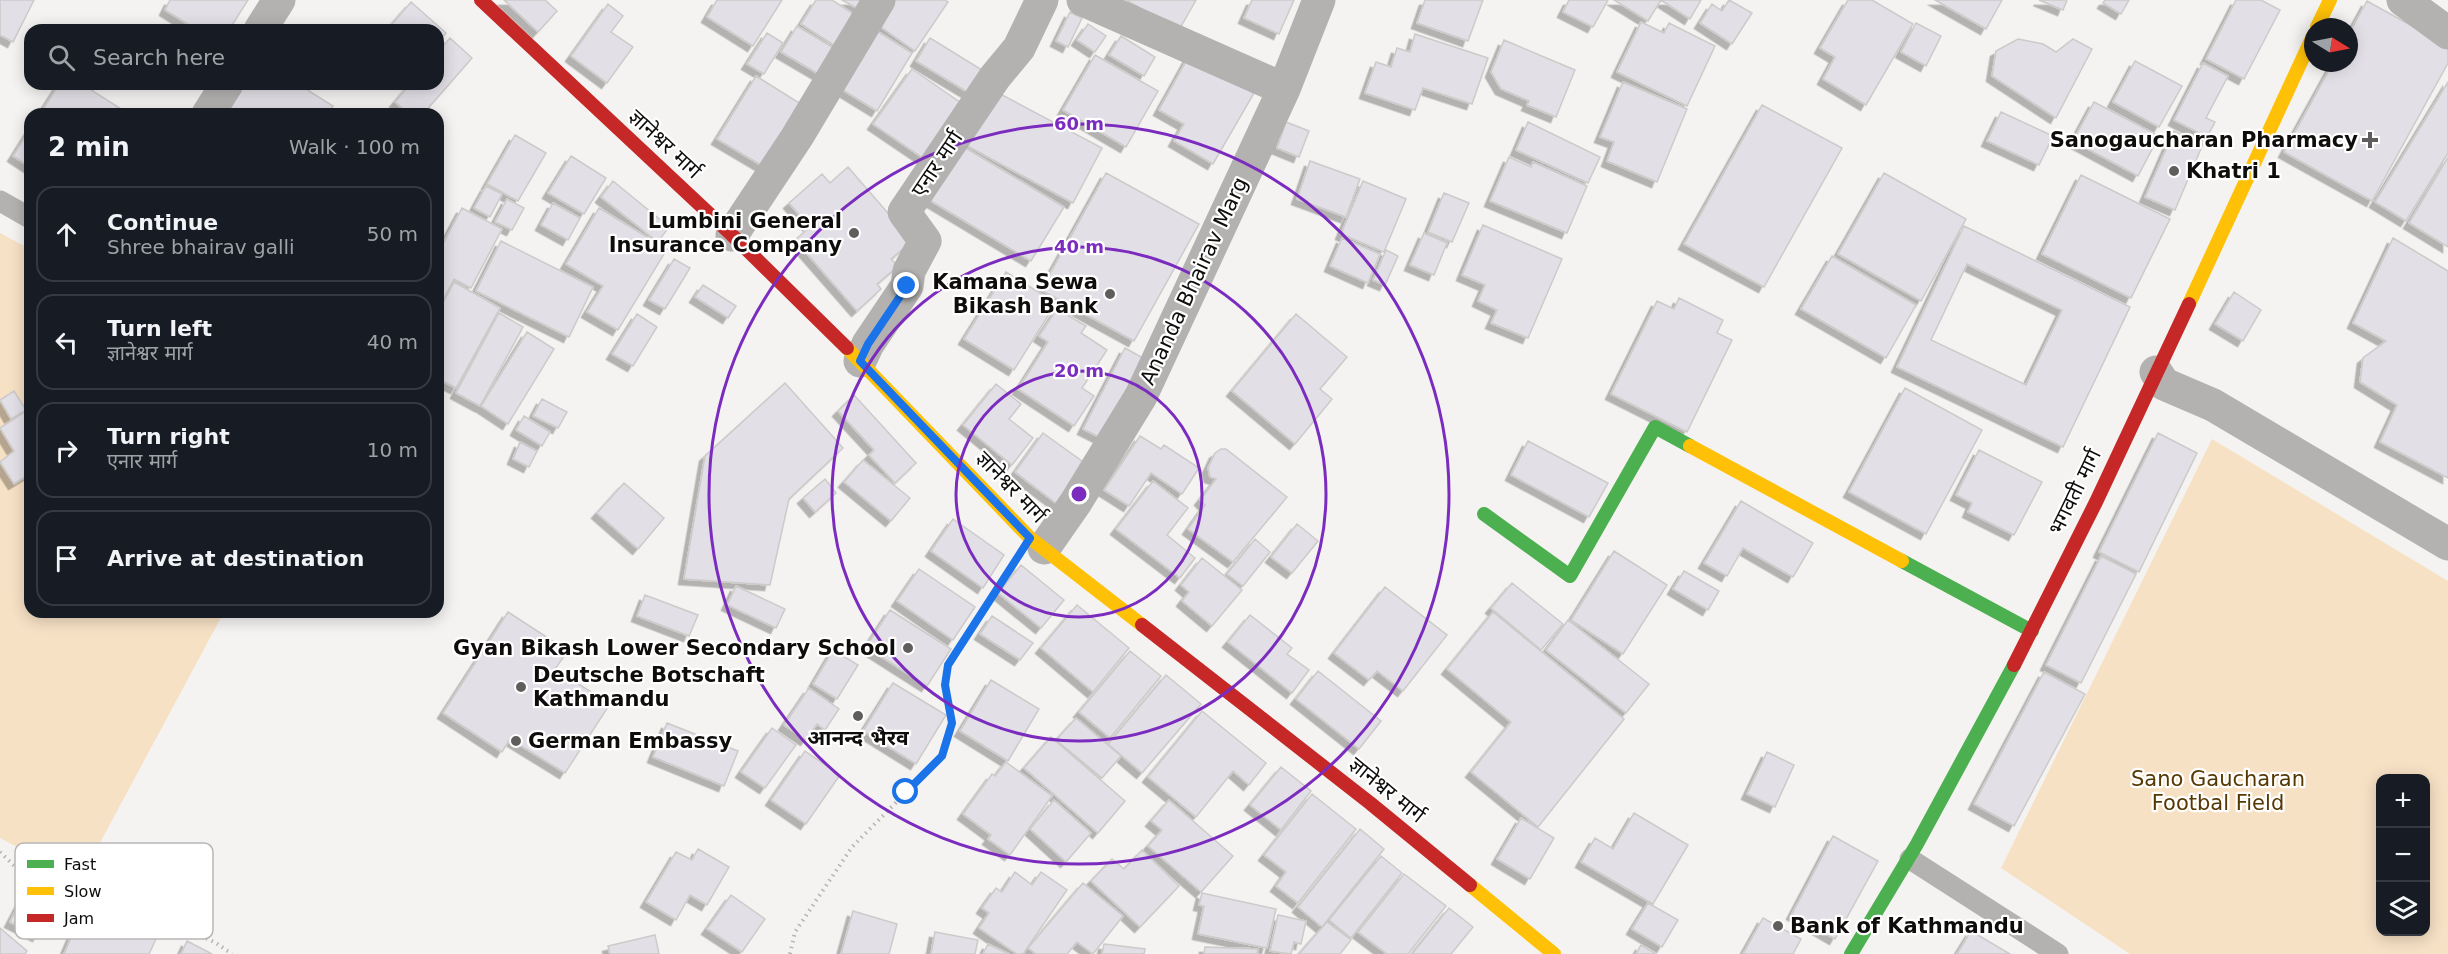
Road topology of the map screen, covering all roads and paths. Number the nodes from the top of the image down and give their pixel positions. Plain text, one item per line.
1 (279, 0) edge
2 (481, 0) edge
3 (879, 0) edge
4 (1042, 0) edge
5 (1083, 0) edge
6 (1319, 0) edge
7 (2403, 0) edge
8 (264, 24) edge
9 (2448, 33) edge
10 (2304, 55) edge
11 (1284, 89) junction
12 (223, 90) edge
13 (212, 108) edge
14 (0, 201) edge
15 (24, 215) edge
16 (732, 235) junction
17 (860, 361) junction
18 (2156, 372) junction
19 (1484, 514) dead end
20 (1037, 543) junction
21 (2448, 544) edge
22 (2032, 631) junction
23 (0, 852) edge
24 (1910, 859) junction
25 (15, 867) edge
26 (208, 939) edge
27 (232, 954) edge
28 (790, 954) edge
29 (1554, 954) edge
30 (1851, 954) edge
31 (2058, 954) edge

1 - 8 street
2 - 16 main road, ज्ञानेश्वर मार्ग
3 - 16 street
4 - 17 street, एनार मार्ग
5 - 11 street
6 - 11 street, Ananda Bhairav Marg
7 - 9 street
10 - 18 main road, भगवती मार्ग
11 - 20 street, Ananda Bhairav Marg
12 - 13 street
14 - 15 lane
16 - 17 main road, ज्ञानेश्वर मार्ग
17 - 20 main road, ज्ञानेश्वर मार्ग
18 - 21 street
18 - 22 main road, भगवती मार्ग
19 - 22 main road
20 - 28 path
20 - 29 main road, ज्ञानेश्वर मार्ग
22 - 24 main road, भगवती मार्ग
23 - 25 path
24 - 30 main road, भगवती मार्ग
24 - 31 lane
26 - 27 path

